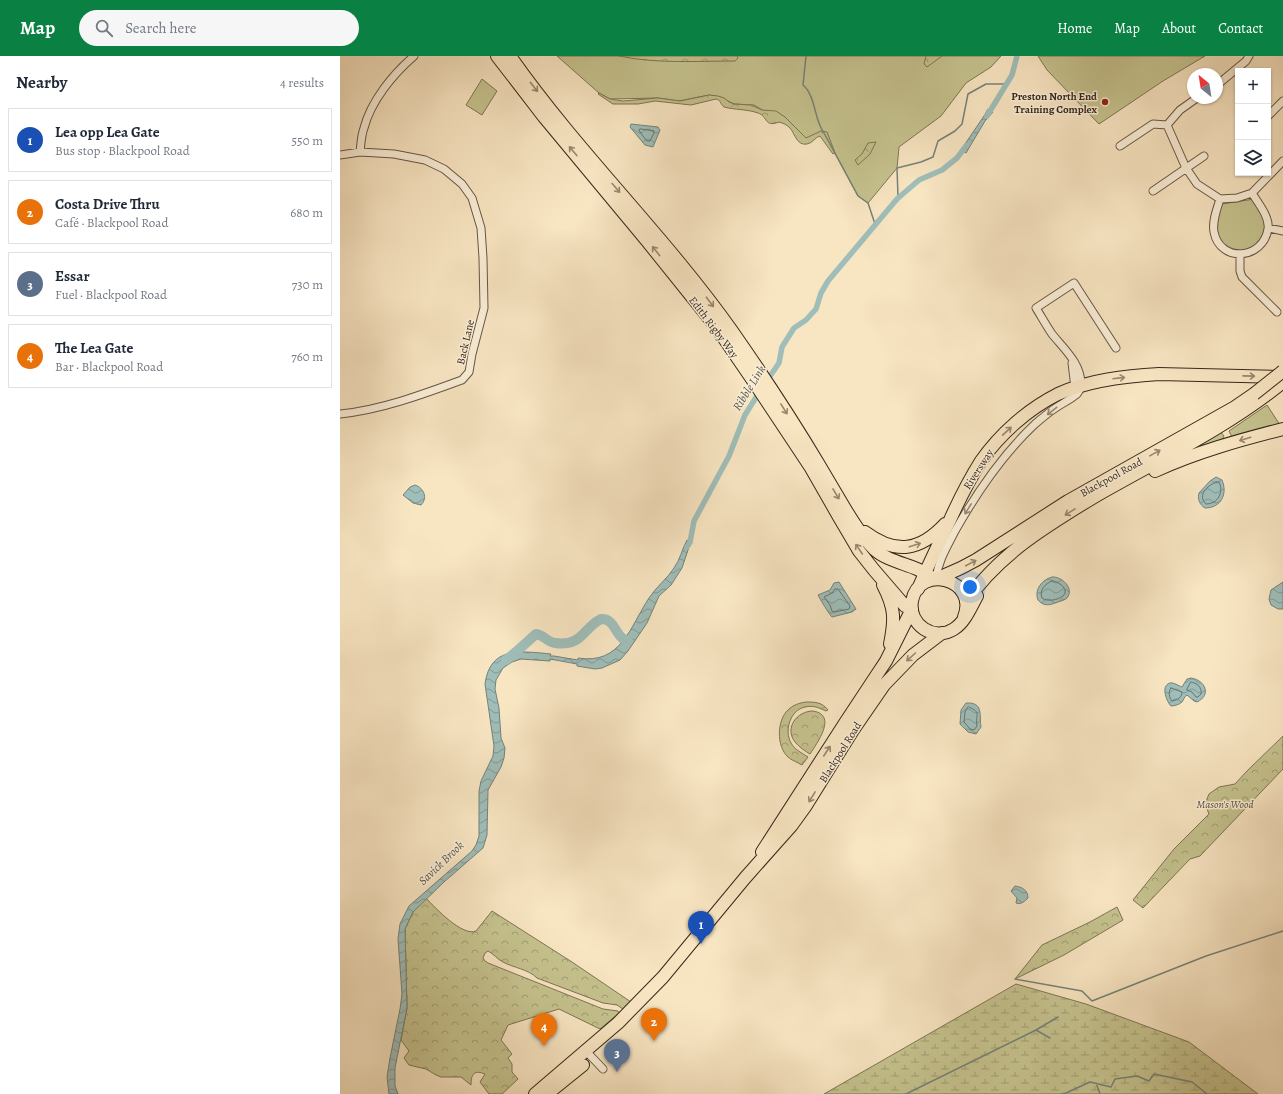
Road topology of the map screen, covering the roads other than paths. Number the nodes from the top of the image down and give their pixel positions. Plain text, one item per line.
1 (414, 56) edge
2 (497, 56) edge
3 (510, 56) edge
4 (1249, 56) edge
5 (1223, 80) edge
6 (1283, 101) edge
7 (1188, 104) edge
8 (1271, 113) edge
9 (1167, 125) junction
10 (1120, 146) dead end
11 (360, 152) junction
12 (340, 155) edge
13 (1204, 156) dead end
14 (1283, 161) edge
15 (1186, 168) junction
16 (1153, 191) dead end
17 (1252, 193) junction
18 (1220, 199) junction
19 (1269, 228) junction
20 (1283, 231) edge
21 (1240, 255) junction
22 (683, 276) junction
23 (1277, 312) dead end
24 (1116, 348) dead end
25 (1283, 371) edge
26 (1283, 377) edge
27 (1283, 382) edge
28 (1078, 387) junction
29 (340, 414) edge
30 (1283, 429) edge
31 (813, 464) junction
32 (1115, 484) junction
33 (953, 514) junction
34 (855, 524) junction
35 (1010, 554) junction
36 (939, 564) junction
37 (874, 570) junction
38 (951, 573) junction
39 (932, 577) junction
40 (966, 602) junction
41 (912, 609) junction
42 (964, 617) junction
43 (942, 634) junction
44 (888, 657) junction
45 (745, 878) junction
46 (589, 1054) junction
47 (603, 1069) dead end
48 (535, 1094) edge
49 (547, 1094) edge

1 - 11 street
22 -> 2 highway, Edith Rigby Way
3 -> 22 highway, Edith Rigby Way
4 - 5 street
6 - 8 street
7 - 9 street
9 - 10 street
9 - 15 street
11 - 12 street, Back Lane
11 - 29 street, Back Lane
13 - 15 street
14 - 17 street
15 - 16 street
15 - 18 street
17 - 18 street
17 - 19 street
18 - 21 street
19 - 20 street
19 - 21 street
21 - 23 street
22 - 31 highway, Edith Rigby Way
24 - 28 street
38 -> 25 highway, Blackpool Road, bridge
28 -> 26 highway, Riversway
27 - 32 highway, Blackpool Road
33 -> 28 highway, Riversway
28 -> 36 street, Riversway
30 -> 32 highway
31 -> 34 highway, Edith Rigby Way
37 -> 31 highway, Edith Rigby Way
32 -> 35 highway, Blackpool Road
34 -> 33 highway
33 - 39 highway, Riversway
34 - 39 highway, Edith Rigby Way
35 - 40 highway, Blackpool Road
35 - 42 highway
36 - 38 street
36 - 39 street, Riversway
37 - 41 highway, Edith Rigby Way
37 - 44 highway
38 - 39 highway, Blackpool Road
39 - 40 highway
39 - 41 highway, Riversway
40 - 42 highway
41 - 43 highway
41 - 44 highway, Blackpool Road
42 - 43 highway
43 -> 45 highway, Blackpool Road
45 -> 44 highway, Blackpool Road
45 - 46 highway, Blackpool Road
46 - 47 street
46 - 48 highway, Blackpool Road
46 - 49 highway, Blackpool Road

